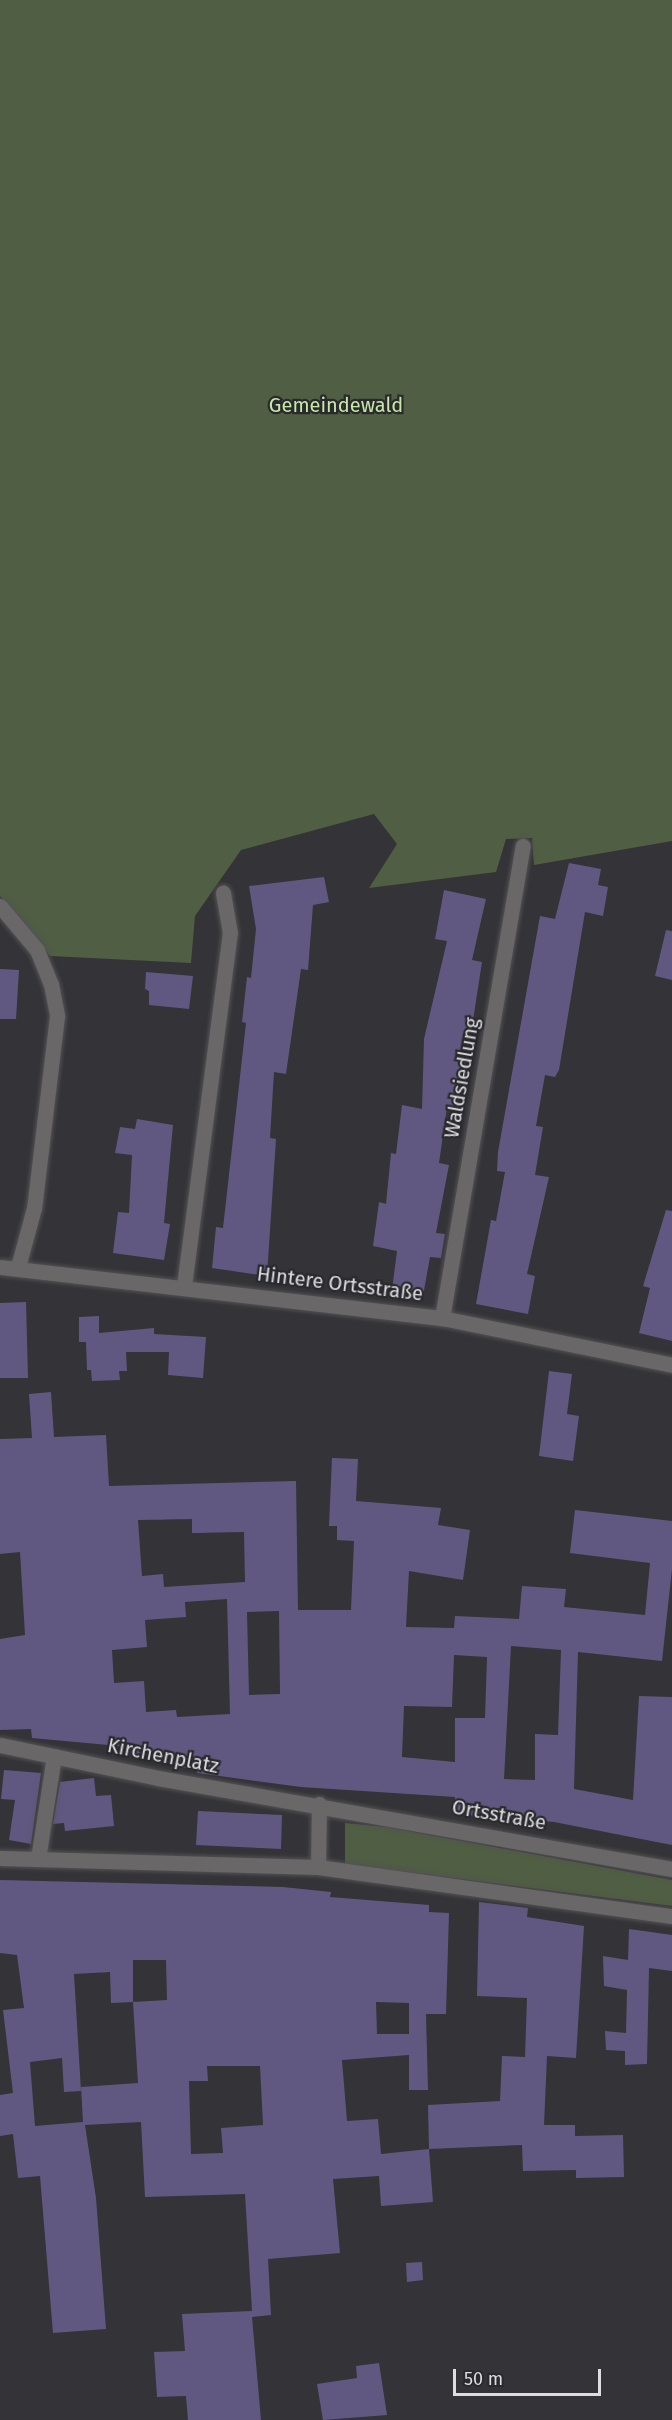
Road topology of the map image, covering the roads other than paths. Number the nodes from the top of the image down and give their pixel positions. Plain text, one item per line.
1 (523, 846) dead end
2 (223, 893) dead end
3 (0, 906) edge
4 (0, 1267) edge
5 (18, 1267) junction
6 (184, 1286) junction
7 (442, 1318) junction
8 (672, 1365) edge
9 (0, 1745) edge
10 (54, 1756) junction
11 (319, 1804) junction
12 (0, 1858) edge
13 (38, 1859) junction
14 (318, 1867) junction
15 (672, 1869) edge
16 (672, 1916) edge

1 - 7 street, Waldsiedlung
2 - 6 street
3 - 5 street
4 - 5 street, Hintere Ortsstraße
5 - 6 street, Hintere Ortsstraße
6 - 7 street, Hintere Ortsstraße
7 - 8 street, Hintere Ortsstraße
9 - 10 street, Kirchenplatz
10 - 11 street, Kirchenplatz
10 - 13 street
11 - 14 street
11 - 15 street, Ortsstraße
12 - 13 street
13 - 14 street
14 - 16 street

